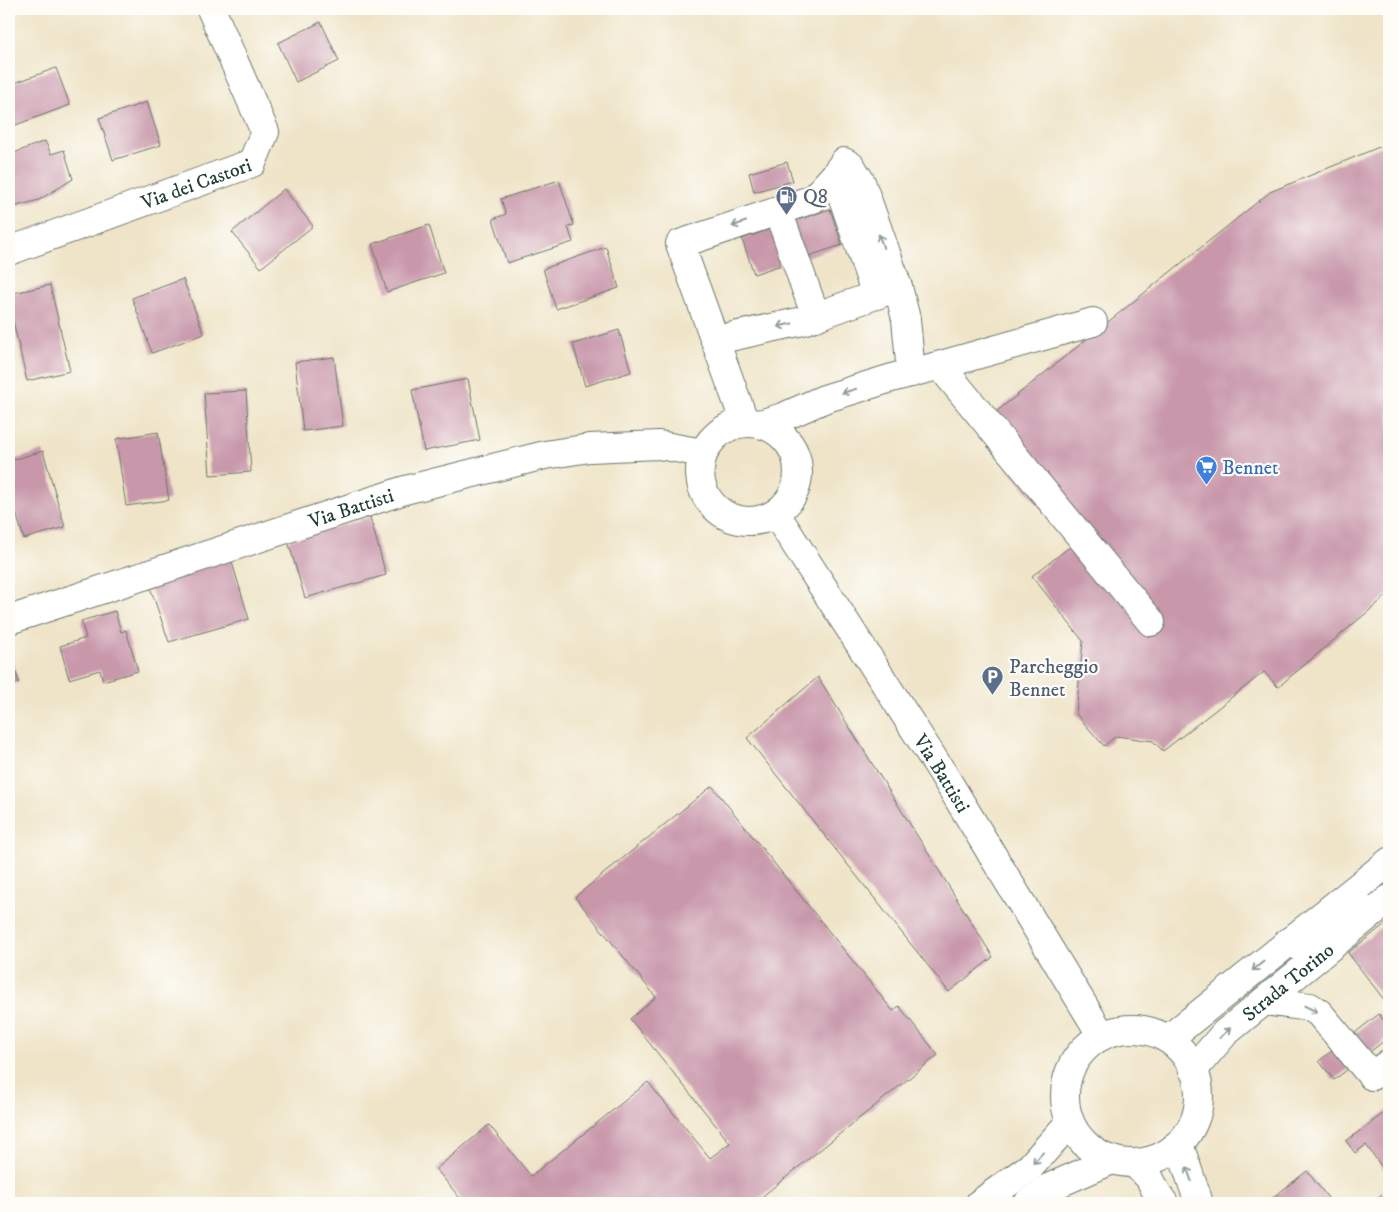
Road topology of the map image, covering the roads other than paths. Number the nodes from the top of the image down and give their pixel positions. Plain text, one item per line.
1 (211, 9) edge
2 (778, 210) junction
3 (9, 250) edge
4 (887, 291) junction
5 (816, 316) junction
6 (1093, 322) dead end
7 (716, 340) junction
8 (914, 372) junction
9 (752, 423) junction
10 (704, 453) junction
11 (776, 514) junction
12 (9, 620) edge
13 (1151, 622) dead end
14 (1389, 862) edge
15 (1389, 893) edge
16 (1389, 899) edge
17 (1288, 942) junction
18 (1264, 1001) junction
19 (1102, 1036) junction
20 (1168, 1039) junction
21 (1389, 1063) edge
22 (1193, 1070) junction
23 (1070, 1122) junction
24 (1178, 1145) junction
25 (1123, 1162) junction
26 (1154, 1200) edge
27 (980, 1203) edge
28 (1028, 1203) edge
29 (1199, 1203) edge

1 - 3 street, Via dei Castori
2 - 4 street
2 - 5 street
2 -> 7 street
4 - 5 street
4 - 8 street
5 -> 7 street
6 - 8 street
7 - 9 street
8 -> 9 street
8 - 13 street
9 - 10 street
9 - 11 street
10 - 11 street
10 - 12 street, Via Battisti
11 - 19 street, Via Battisti
14 - 17 street
15 - 17 street
16 - 18 street, Strada Torino
17 -> 20 street
18 -> 21 street
22 -> 18 street, Strada Torino
19 - 20 street
19 - 23 street
20 - 22 street
22 - 24 street
23 - 25 street
23 -> 27 street
24 - 25 street
29 -> 24 street
25 - 26 street
25 - 28 street

